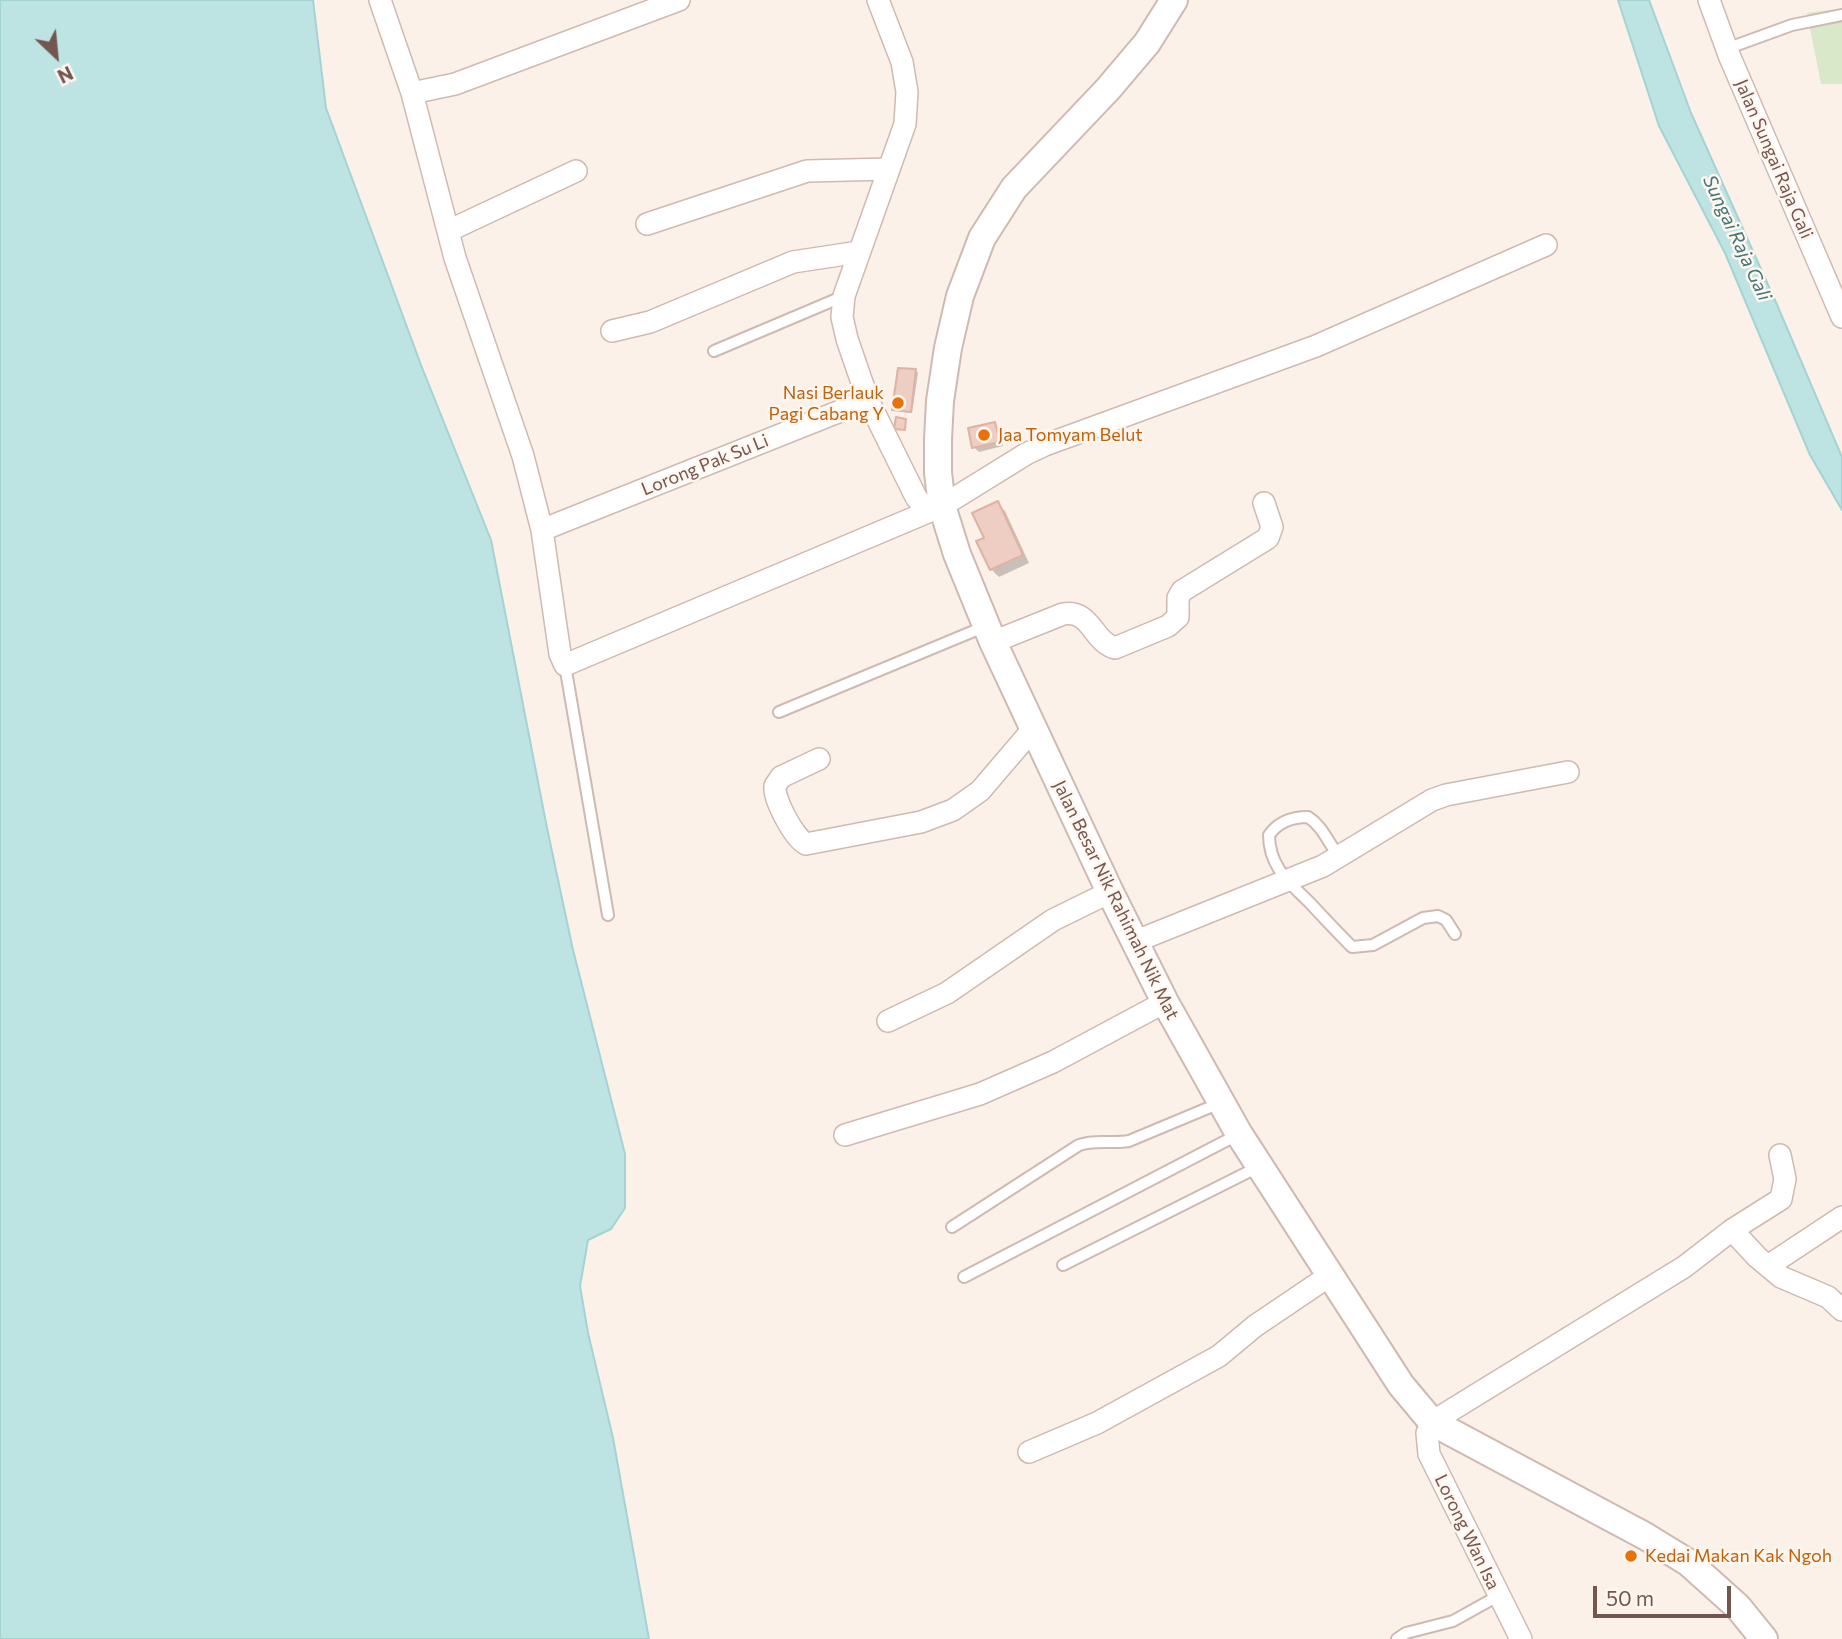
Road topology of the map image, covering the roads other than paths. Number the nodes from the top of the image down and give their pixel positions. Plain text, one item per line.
1 (380, 0) edge
2 (679, 0) edge
3 (877, 0) edge
4 (1174, 0) edge
5 (1709, 0) edge
6 (1842, 15) edge
7 (1726, 49) junction
8 (412, 93) junction
9 (889, 169) junction
10 (576, 171) dead end
11 (648, 224) dead end
12 (448, 232) junction
13 (1546, 246) dead end
14 (859, 252) junction
15 (844, 296) junction
16 (1842, 317) edge
17 (612, 331) dead end
18 (714, 351) dead end
19 (867, 400) junction
20 (1264, 503) dead end
21 (935, 509) junction
22 (542, 530) junction
23 (990, 634) junction
24 (565, 665) junction
25 (779, 712) dead end
26 (1032, 729) junction
27 (819, 758) dead end
28 (1568, 772) dead end
29 (1340, 857) junction
30 (1285, 880) junction
31 (1110, 892) junction
32 (608, 915) dead end
33 (1455, 934) dead end
34 (1134, 942) junction
35 (1165, 1002) junction
36 (888, 1021) dead end
37 (1220, 1103) junction
38 (1239, 1134) junction
39 (845, 1135) dead end
40 (1780, 1155) dead end
41 (1260, 1166) junction
42 (1842, 1217) edge
43 (952, 1227) dead end
44 (1732, 1230) junction
45 (1063, 1265) dead end
46 (1768, 1266) junction
47 (1329, 1276) junction
48 (964, 1277) dead end
49 (1842, 1310) edge
50 (1432, 1422) junction
51 (1029, 1452) dead end
52 (1498, 1595) junction
53 (1397, 1639) edge
54 (1521, 1639) edge
55 (1764, 1639) edge

1 - 8 street
2 - 8 street
3 - 9 street
4 - 21 street, Jalan Besar Nik Rahimah Nik Mat
5 - 7 street, Jalan Sungai Raja Gali
6 - 7 lane
7 - 16 street, Jalan Sungai Raja Gali
8 - 12 street
9 - 11 street
9 - 14 street
10 - 12 street
12 - 22 street
13 - 21 street
14 - 15 street
14 - 17 street
15 - 18 lane
15 - 19 street
19 - 21 street
19 - 22 street, Lorong Pak Su Li
20 - 23 street
21 - 23 street, Jalan Besar Nik Rahimah Nik Mat
21 - 24 street
22 - 24 street
23 - 25 lane
23 - 26 street, Jalan Besar Nik Rahimah Nik Mat
24 - 32 lane
26 - 27 street
26 - 31 street, Jalan Besar Nik Rahimah Nik Mat
28 - 29 street
29 - 30 street
29 - 30 lane
30 - 33 lane
30 - 34 street
31 - 34 street, Jalan Besar Nik Rahimah Nik Mat
31 - 36 street
34 - 35 street, Jalan Besar Nik Rahimah Nik Mat
35 - 37 street, Jalan Besar Nik Rahimah Nik Mat
35 - 39 street
37 - 38 street, Jalan Besar Nik Rahimah Nik Mat
37 - 43 lane
38 - 41 street, Jalan Besar Nik Rahimah Nik Mat
38 - 48 lane
40 - 44 street
41 - 45 lane
41 - 47 street, Jalan Besar Nik Rahimah Nik Mat
42 - 46 street
44 - 46 street
44 - 50 street
46 - 49 street
47 - 50 street, Jalan Besar Nik Rahimah Nik Mat
47 - 51 street
50 - 52 street, Lorong Wan Isa
50 - 55 street, Jalan Besar Nik Rahimah Nik Mat
52 - 53 lane
52 - 54 street, Lorong Wan Isa

